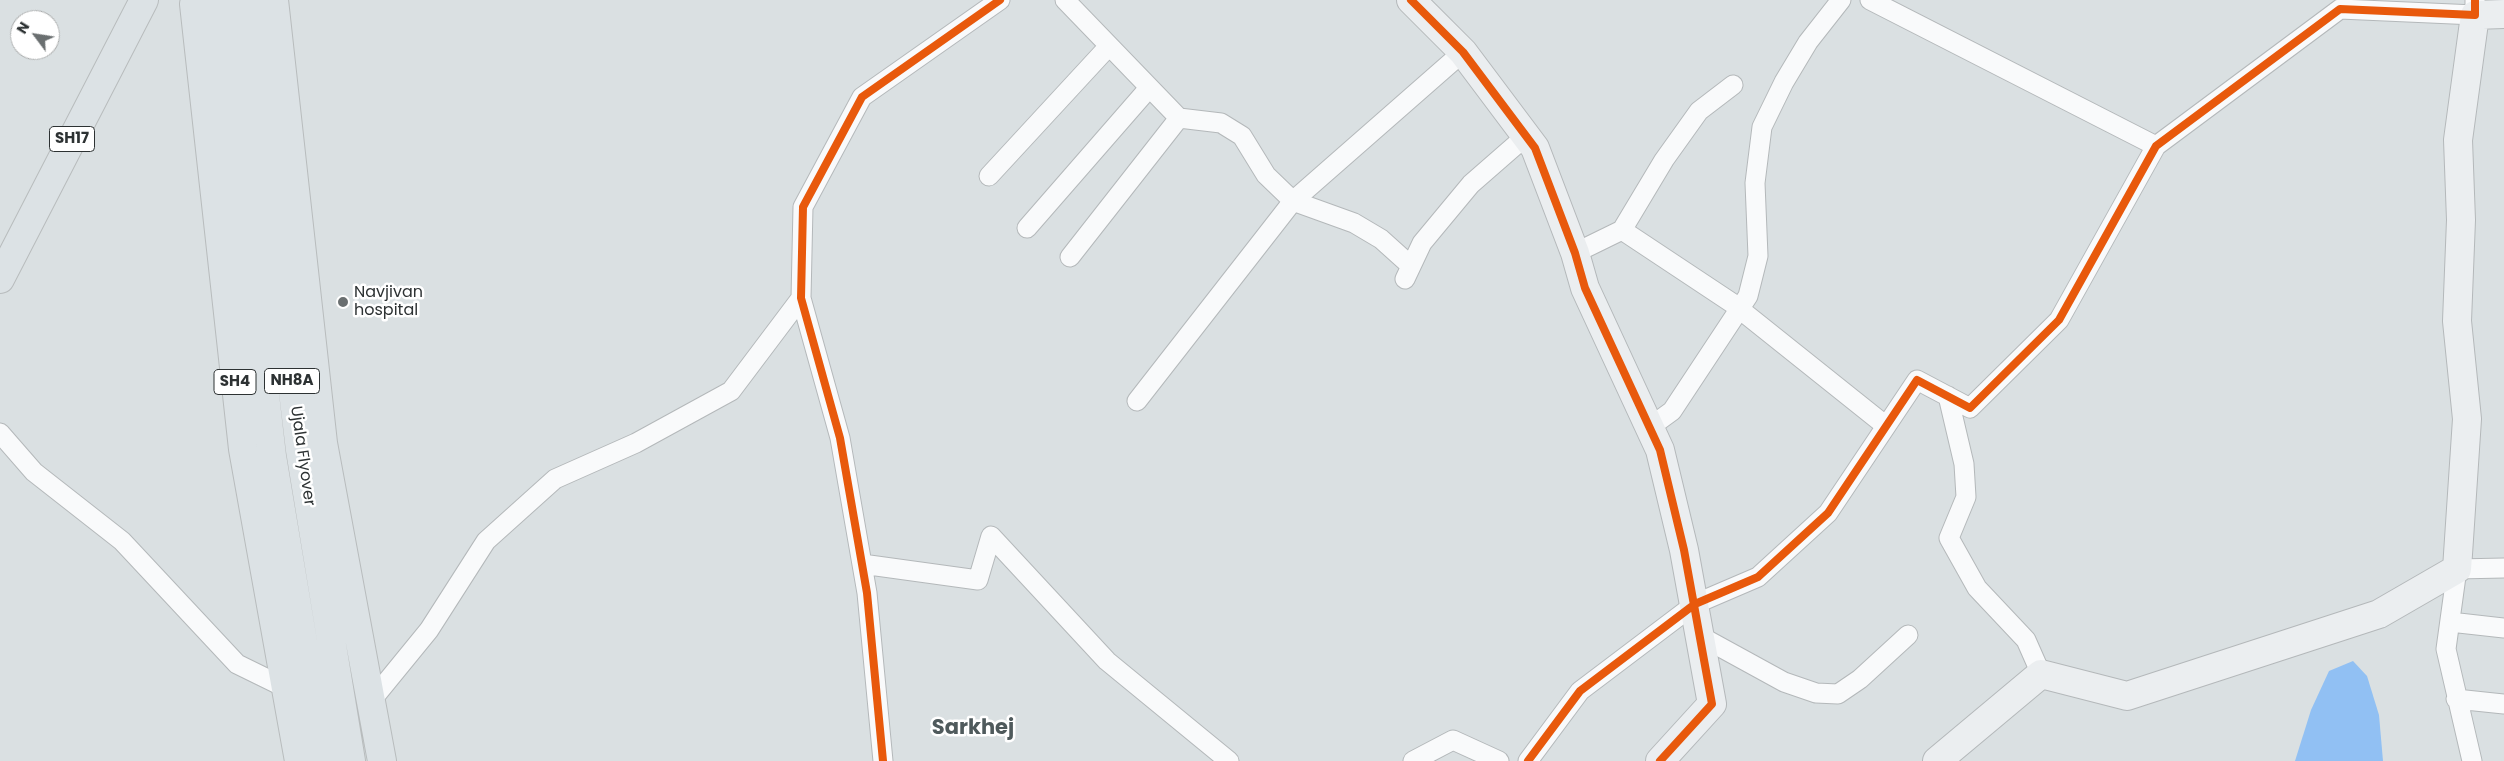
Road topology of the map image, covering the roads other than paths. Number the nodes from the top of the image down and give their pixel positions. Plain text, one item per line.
1 (124, 0) edge
2 (144, 0) edge
3 (196, 0) edge
4 (220, 0) edge
5 (246, 0) edge
6 (274, 0) edge
7 (1000, 0) edge
8 (1064, 0) edge
9 (1411, 0) edge
10 (1841, 0) edge
11 (1870, 0) edge
12 (2398, 0) edge
13 (2475, 8) edge
14 (2412, 12) junction
15 (2504, 14) edge
16 (1109, 46) junction
17 (1463, 52) junction
18 (1733, 86) dead end
19 (1149, 88) junction
20 (1179, 118) junction
21 (1526, 136) junction
22 (2156, 146) junction
23 (989, 176) dead end
24 (1294, 202) junction
25 (1027, 228) dead end
26 (1622, 230) junction
27 (0, 242) edge
28 (1575, 253) junction
29 (1070, 257) dead end
30 (0, 279) edge
31 (801, 298) junction
32 (1741, 310) junction
33 (1948, 396) junction
34 (1137, 401) dead end
35 (1886, 426) junction
36 (1650, 427) junction
37 (0, 433) edge
38 (862, 564) junction
39 (2504, 568) edge
40 (2457, 569) junction
41 (1695, 604) junction
42 (2450, 622) junction
43 (2504, 628) edge
44 (1908, 635) dead end
45 (1700, 636) junction
46 (2041, 674) junction
47 (286, 688) junction
48 (2456, 699) junction
49 (371, 701) junction
50 (2504, 704) edge
51 (299, 761) edge
52 (323, 761) edge
53 (351, 761) edge
54 (382, 761) edge
55 (882, 761) edge
56 (1229, 761) edge
57 (1413, 761) edge
58 (1499, 761) edge
59 (1528, 761) edge
60 (1660, 761) edge
61 (1937, 761) edge
62 (2472, 761) edge

1 - 27 main road, SH17
2 - 30 main road, SH17
3 - 47 main road, SH4
4 - 52 main road, Ujala Flyover / NH8A
5 - 53 main road, Ujala Flyover / NH8A
6 - 49 main road
7 - 31 street
8 - 16 street
9 - 17 street
10 - 32 street
11 - 22 street
12 - 14 street
13 - 14 street
13 - 15 street
13 - 40 street
14 - 22 street
16 - 19 street
16 - 23 street
17 - 21 street
17 - 24 street
18 - 26 street
19 - 20 street
19 - 25 street
20 - 24 street
20 - 29 street
21 - 24 street
21 - 28 street
22 - 33 street
24 - 34 street
26 - 28 street
26 - 32 street
28 - 36 street
31 - 38 street
31 - 49 street
32 - 35 street
32 - 36 street
33 - 35 street
33 - 46 street
35 - 41 street
36 - 41 street
37 - 47 street
38 - 55 street
38 - 56 street
39 - 40 street
40 - 42 street
40 - 46 street
41 - 45 street
41 - 59 street
42 - 43 street
42 - 48 street
44 - 45 street
45 - 60 street
46 - 61 street
47 - 51 main road, SH4
48 - 50 street
48 - 62 street
49 - 54 main road
57 - 58 street

